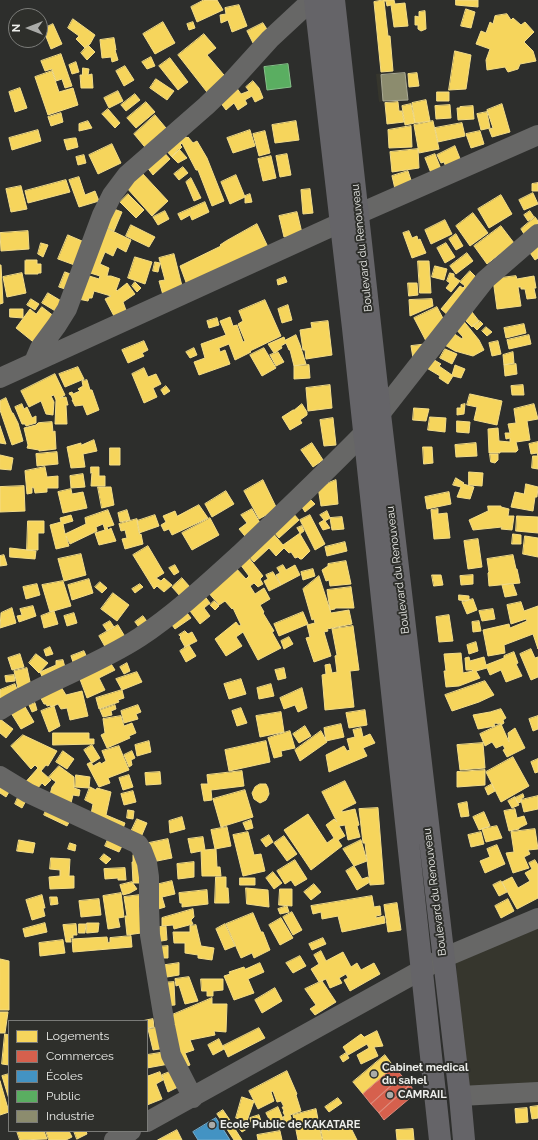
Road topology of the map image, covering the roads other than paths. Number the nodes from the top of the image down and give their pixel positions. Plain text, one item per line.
1 (314, 0) edge
2 (334, 0) edge
3 (538, 135) edge
4 (349, 218) junction
5 (538, 234) edge
6 (34, 362) junction
7 (0, 378) edge
8 (380, 414) junction
9 (364, 433) junction
10 (0, 710) edge
11 (0, 776) edge
12 (538, 918) edge
13 (443, 958) junction
14 (422, 970) junction
15 (538, 1092) edge
16 (460, 1096) junction
17 (193, 1098) junction
18 (148, 1121) edge
19 (129, 1132) edge
20 (114, 1140) edge
21 (440, 1140) edge
22 (464, 1140) edge

1 - 4 main road, Boulevard du Renouveau
1 - 6 street
2 - 4 main road, Boulevard du Renouveau
3 - 4 street
4 - 6 street
4 - 8 main road, Boulevard du Renouveau
4 - 9 main road, Boulevard du Renouveau
5 - 8 street
6 - 7 street
8 - 13 main road, Boulevard du Renouveau
9 - 10 street
9 - 14 main road, Boulevard du Renouveau
11 - 17 street
12 - 13 street
13 - 14 street
13 - 16 main road, Boulevard du Renouveau
14 - 17 street
14 - 21 main road, Boulevard du Renouveau
15 - 16 street
16 - 22 main road, Boulevard du Renouveau
17 - 18 street
19 - 20 street

